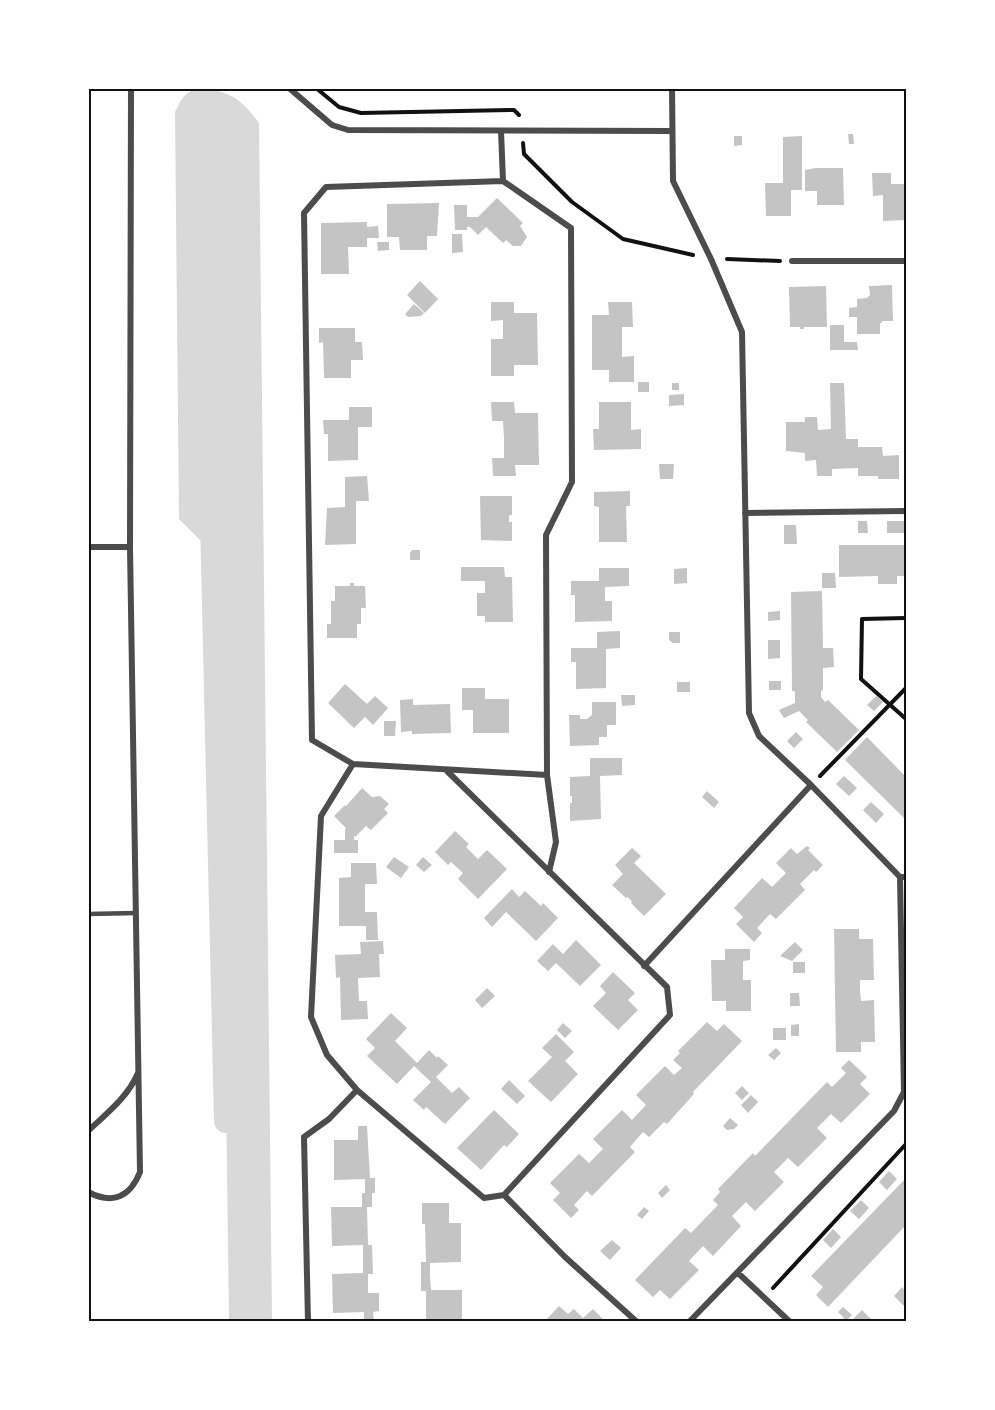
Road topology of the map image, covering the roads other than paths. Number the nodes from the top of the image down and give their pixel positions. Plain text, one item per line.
1 (131, 88) edge
2 (289, 88) edge
3 (672, 88) edge
4 (501, 131) junction
5 (671, 131) junction
6 (503, 181) junction
7 (792, 261) road end
8 (906, 261) edge
9 (906, 511) edge
10 (745, 513) junction
11 (130, 546) junction
12 (88, 547) edge
13 (353, 764) junction
14 (447, 771) junction
15 (547, 775) junction
16 (812, 785) junction
17 (549, 872) junction
18 (903, 877) edge
19 (136, 913) junction
20 (88, 914) edge
21 (644, 966) junction
22 (140, 1070) junction
23 (357, 1090) junction
24 (88, 1131) edge
25 (88, 1192) edge
26 (504, 1196) junction
27 (738, 1273) junction
28 (789, 1321) edge
29 (308, 1322) edge
30 (637, 1322) edge
31 (689, 1322) edge

1 - 11 street
2 - 4 street
3 - 5 street
4 - 5 street
4 - 6 street
5 - 10 street
6 - 13 street
6 - 15 street
7 - 8 street
9 - 10 street
10 - 16 street
11 - 12 street
11 - 19 street
13 - 14 street
13 - 23 street
14 - 15 street
14 - 17 street
15 - 17 street
16 - 18 street
16 - 21 street
17 - 21 street
18 - 27 street
19 - 20 lane
19 - 22 street
21 - 26 street
22 - 24 street
22 - 25 street
23 - 26 street
23 - 29 street
26 - 30 street
27 - 28 street
27 - 31 street

